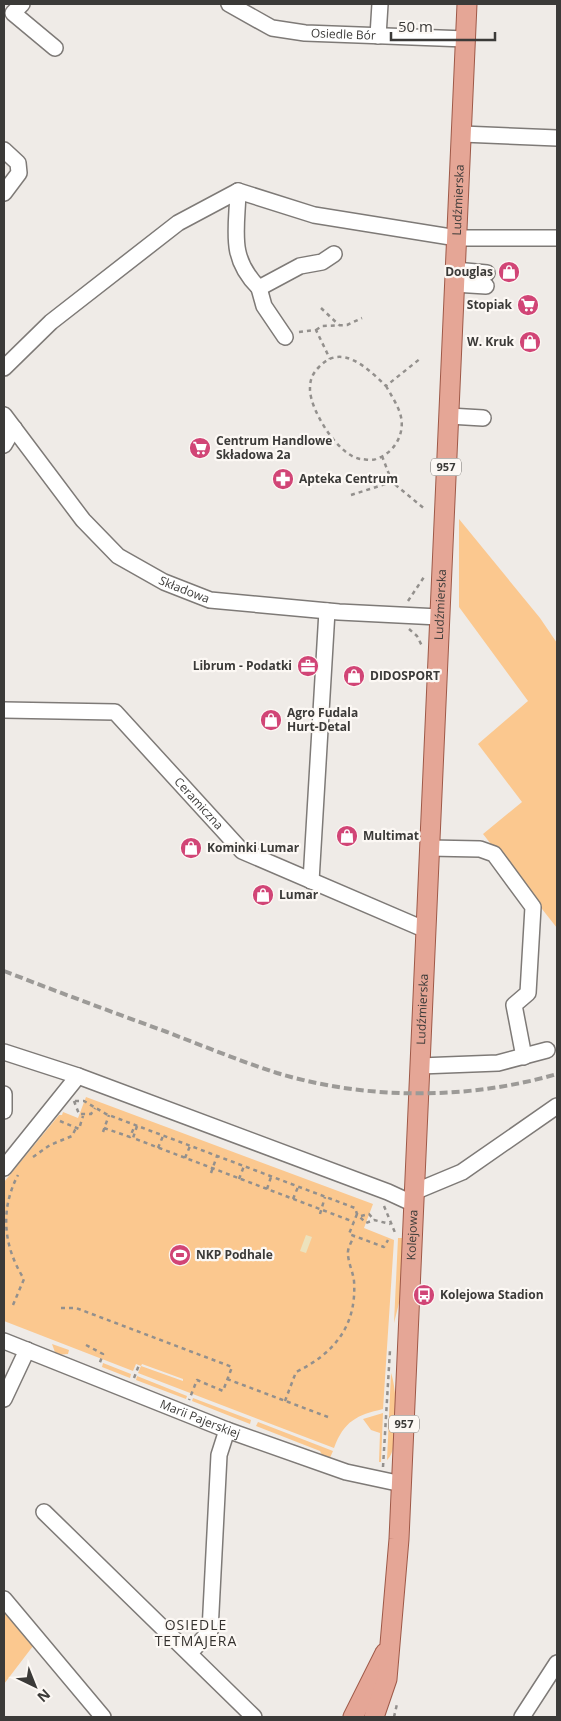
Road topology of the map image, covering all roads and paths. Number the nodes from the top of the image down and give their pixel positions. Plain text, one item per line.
1 (22, 4) edge
2 (229, 4) edge
3 (380, 4) edge
4 (467, 4) edge
5 (378, 36) junction
6 (466, 39) junction
7 (55, 48) dead end
8 (462, 134) junction
9 (557, 138) edge
10 (4, 150) edge
11 (238, 191) junction
12 (4, 193) edge
13 (457, 238) junction
14 (557, 238) edge
15 (334, 254) dead end
16 (455, 277) junction
17 (487, 280) dead end
18 (259, 288) junction
19 (321, 308) dead end
20 (362, 318) dead end
21 (339, 325) junction
22 (316, 330) junction
23 (285, 337) joint
24 (421, 358) dead end
25 (330, 359) junction
26 (4, 368) edge
27 (386, 386) junction
28 (4, 415) edge
29 (449, 416) junction
30 (483, 418) dead end
31 (14, 428) junction
32 (4, 446) edge
33 (382, 456) junction
34 (392, 482) junction
35 (351, 495) dead end
36 (426, 510) dead end
37 (327, 611) junction
38 (440, 618) junction
39 (4, 710) edge
40 (429, 848) junction
41 (311, 881) junction
42 (426, 930) junction
43 (547, 1050) dead end
44 (4, 1052) edge
45 (524, 1056) junction
46 (420, 1066) junction
47 (78, 1076) junction
48 (4, 1094) edge
49 (557, 1106) edge
50 (94, 1108) junction
51 (4, 1111) edge
52 (109, 1115) junction
53 (83, 1116) junction
54 (60, 1117) dead end
55 (136, 1125) junction
56 (76, 1128) junction
57 (104, 1128) junction
58 (103, 1132) dead end
59 (163, 1136) junction
60 (190, 1146) junction
61 (158, 1148) junction
62 (217, 1156) junction
63 (185, 1158) junction
64 (29, 1160) dead end
65 (244, 1166) junction
66 (4, 1168) edge
67 (213, 1169) junction
68 (211, 1173) dead end
69 (19, 1174) dead end
70 (272, 1176) junction
71 (239, 1179) junction
72 (298, 1187) junction
73 (266, 1190) junction
74 (325, 1197) junction
75 (414, 1198) junction
76 (293, 1200) junction
77 (320, 1212) junction
78 (359, 1215) junction
79 (374, 1220) junction
80 (354, 1222) junction
81 (391, 1224) dead end
82 (354, 1236) junction
83 (388, 1240) dead end
84 (13, 1305) dead end
85 (61, 1308) dead end
86 (4, 1341) edge
87 (86, 1345) dead end
88 (27, 1350) junction
89 (101, 1359) dead end
90 (139, 1365) dead end
91 (227, 1379) junction
92 (132, 1384) dead end
93 (192, 1393) dead end
94 (4, 1399) edge
95 (285, 1401) junction
96 (328, 1417) dead end
97 (227, 1430) junction
98 (402, 1484) junction
99 (44, 1512) dead end
100 (4, 1599) edge
101 (390, 1643) junction
102 (190, 1653) junction
103 (557, 1663) edge
104 (103, 1717) edge
105 (254, 1717) edge
106 (353, 1717) edge
107 (374, 1717) edge
108 (522, 1717) edge

1 - 7 street
2 - 5 street, Osiedle Bór
3 - 5 street
4 - 6 main road, Ludźmierska / 957
5 - 6 street, Osiedle Bór
6 - 8 main road, Ludźmierska / 957
8 - 9 street
8 - 13 main road, Ludźmierska / 957
10 - 12 street
11 - 13 street
11 - 18 street
11 - 26 street
13 - 14 street
13 - 16 main road, Ludźmierska / 957
15 - 18 street
16 - 17 street
16 - 29 main road, Ludźmierska / 957
18 - 23 street
19 - 21 path
20 - 21 path
21 - 22 path
22 - 23 path
22 - 25 path
24 - 27 path
25 - 27 path
25 - 33 path
27 - 33 path
28 - 31 street, Składowa
29 - 30 street
29 - 38 main road, Ludźmierska / 957
31 - 32 street
31 - 37 street, Składowa
33 - 34 path
34 - 35 path
34 - 36 path
37 - 38 street, Składowa
37 - 41 street
38 - 40 main road, Ludźmierska / 957
39 - 41 street, Ceramiczna
40 - 42 main road, Ludźmierska / 957
40 - 45 street
41 - 42 street, Ceramiczna
42 - 46 main road, Ludźmierska / 957
43 - 45 street
44 - 47 street, Kolejowa
45 - 46 street
46 - 75 main road, Ludźmierska / 957
47 - 66 street
47 - 75 street, Kolejowa
48 - 51 street
49 - 75 street
50 - 52 path
50 - 53 path
50 - 53 path
52 - 55 path
52 - 57 path
53 - 56 path
54 - 56 path
55 - 57 path
55 - 59 path
55 - 61 path
56 - 64 path
57 - 58 path
59 - 60 path
59 - 61 path
60 - 62 path
60 - 63 path
61 - 63 path
62 - 65 path
62 - 67 path
63 - 67 path
65 - 70 path
65 - 71 path
67 - 68 path
67 - 71 path
69 - 84 path
70 - 72 path
70 - 73 path
71 - 73 path
72 - 74 path
72 - 76 path
73 - 76 path
74 - 77 path
74 - 78 path
75 - 98 main road, Kolejowa / 957
76 - 77 path
77 - 80 path
78 - 79 path
78 - 79 path
78 - 80 path
79 - 81 path
80 - 82 path
82 - 83 path
82 - 95 path
85 - 91 path
86 - 88 street, Marii Pajerskiej
87 - 89 path
88 - 94 street
88 - 97 street, Marii Pajerskiej
90 - 92 path
91 - 93 path
91 - 95 path
95 - 96 path
97 - 98 street, Marii Pajerskiej
97 - 102 street
98 - 101 main road, Kolejowa / 957
99 - 102 street
100 - 104 street
101 - 106 main road, 957
101 - 107 main road, 957
102 - 105 street
103 - 108 street

